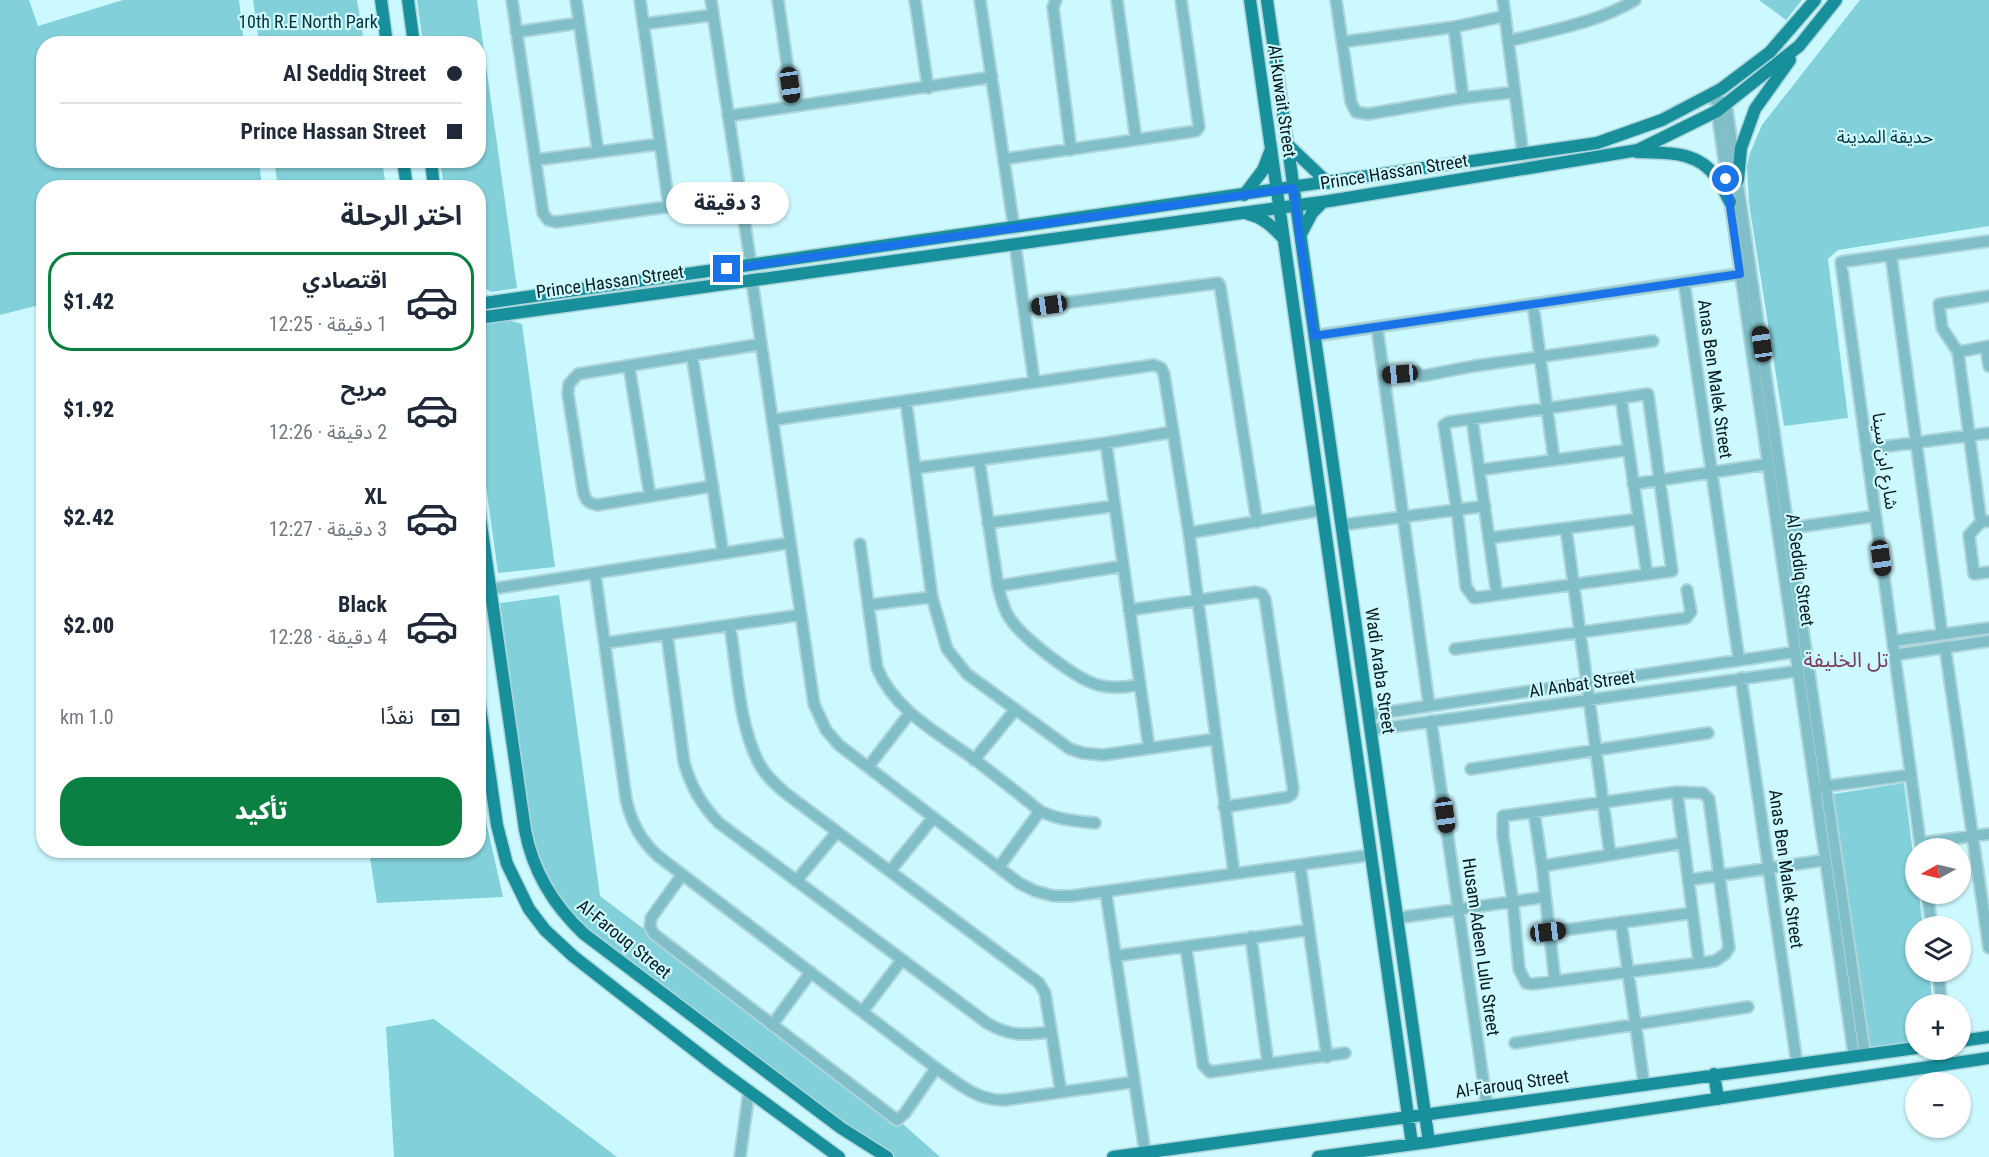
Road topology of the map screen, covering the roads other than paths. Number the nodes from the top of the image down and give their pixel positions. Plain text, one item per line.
1 (381, 0) edge
2 (408, 0) edge
3 (512, 0) edge
4 (576, 0) edge
5 (640, 0) edge
6 (711, 0) edge
7 (778, 0) edge
8 (915, 0) edge
9 (980, 0) edge
10 (1056, 0) edge
11 (1117, 0) edge
12 (1181, 0) edge
13 (1250, 0) edge
14 (1267, 0) edge
15 (1336, 0) edge
16 (1503, 0) edge
17 (1635, 0) edge
18 (1815, 0) edge
19 (1836, 0) edge
20 (713, 15) junction
21 (1505, 16) junction
22 (579, 23) junction
23 (643, 24) junction
24 (1454, 27) junction
25 (516, 32) junction
26 (386, 36) edge
27 (413, 36) edge
28 (1509, 41) junction
29 (1342, 42) junction
30 (1799, 46) junction
31 (992, 77) junction
32 (928, 88) junction
33 (1515, 92) junction
34 (1463, 98) junction
35 (1718, 100) junction
36 (793, 106) junction
37 (728, 116) junction
38 (1136, 140) junction
39 (660, 144) junction
40 (1287, 144) junction
41 (1271, 148) junction
42 (1071, 150) junction
43 (1630, 151) junction
44 (598, 152) junction
45 (1523, 155) junction
46 (1004, 159) junction
47 (535, 160) junction
48 (1738, 180) junction
49 (1328, 183) junction
50 (1293, 188) junction
51 (1277, 190) junction
52 (1244, 195) junction
53 (740, 197) junction
54 (1329, 201) junction
55 (1730, 202) junction
56 (669, 206) junction
57 (1296, 206) junction
58 (1279, 208) junction
59 (1244, 213) junction
60 (1014, 228) junction
61 (1300, 235) junction
62 (1284, 239) junction
63 (1989, 241) edge
64 (1015, 244) junction
65 (1891, 255) junction
66 (751, 266) junction
67 (1746, 273) junction
68 (752, 281) junction
69 (1684, 282) junction
70 (1989, 296) edge
71 (486, 300) edge
72 (494, 302) junction
73 (486, 303) edge
74 (1533, 304) junction
75 (1025, 308) junction
76 (492, 316) junction
77 (486, 317) edge
78 (486, 321) edge
79 (1377, 327) junction
80 (1314, 336) junction
81 (1653, 341) dead end
82 (761, 344) junction
83 (1987, 347) edge
84 (1958, 352) junction
85 (692, 355) junction
86 (1540, 357) junction
87 (628, 366) junction
88 (1989, 366) edge
89 (1384, 375) junction
90 (1034, 381) junction
91 (1621, 398) junction
92 (906, 401) junction
93 (1547, 408) junction
94 (1472, 419) junction
95 (772, 420) junction
96 (1172, 432) junction
97 (1989, 433) edge
98 (1968, 436) junction
99 (1106, 443) junction
100 (1916, 443) junction
101 (1866, 449) junction
102 (1628, 450) junction
103 (979, 460) junction
104 (1554, 460) junction
105 (1768, 464) junction
106 (915, 468) junction
107 (1479, 470) junction
108 (1712, 472) junction
109 (1660, 480) junction
110 (1633, 484) junction
111 (713, 486) junction
112 (650, 496) junction
113 (1114, 506) junction
114 (1485, 506) junction
115 (1322, 510) junction
116 (1457, 510) junction
117 (1875, 516) junction
118 (1404, 518) junction
119 (1638, 519) junction
120 (1257, 522) junction
121 (1985, 522) edge
122 (988, 524) junction
123 (1341, 525) junction
124 (1566, 528) junction
125 (1783, 529) junction
126 (1189, 533) junction
127 (1489, 538) junction
128 (789, 543) junction
129 (860, 544) dead end
130 (723, 553) junction
131 (486, 556) edge
132 (1123, 566) junction
133 (1989, 572) edge
134 (595, 573) junction
135 (1647, 574) junction
136 (1574, 585) junction
137 (998, 586) junction
138 (491, 589) junction
139 (1687, 591) dead end
140 (1351, 592) junction
141 (1334, 595) junction
142 (1497, 595) junction
143 (932, 597) junction
144 (1198, 600) junction
145 (868, 604) junction
146 (1129, 610) junction
147 (800, 615) junction
148 (730, 626) junction
149 (1989, 628) edge
150 (1580, 631) junction
151 (1942, 634) junction
152 (667, 635) junction
153 (1893, 641) junction
154 (1989, 641) edge
155 (605, 643) junction
156 (1945, 647) junction
157 (1455, 649) dead end
158 (1795, 652) junction
159 (1894, 655) junction
160 (1739, 660) junction
161 (1798, 671) junction
162 (1741, 678) junction
163 (1587, 682) junction
164 (1140, 686) junction
165 (1589, 699) junction
166 (1429, 705) junction
167 (1015, 710) junction
168 (910, 713) junction
169 (1368, 715) junction
170 (1431, 721) junction
171 (1370, 730) junction
172 (1708, 733) dead end
173 (1215, 739) junction
174 (486, 745) edge
175 (1149, 748) junction
176 (1596, 750) junction
177 (974, 759) junction
178 (868, 767) junction
179 (1471, 769) dead end
180 (1911, 775) junction
181 (1821, 787) junction
182 (1677, 792) junction
183 (1603, 801) junction
184 (1224, 807) junction
185 (1040, 811) junction
186 (1534, 812) junction
187 (933, 818) junction
188 (1095, 823) dead end
189 (837, 832) junction
190 (1989, 834) edge
191 (1973, 836) junction
192 (1920, 838) edge
193 (1963, 838) edge
194 (1683, 843) junction
195 (1610, 854) junction
196 (1371, 855) junction
197 (1825, 860) junction
198 (1300, 866) junction
199 (1542, 866) junction
200 (999, 867) junction
201 (1769, 867) junction
202 (890, 871) junction
203 (1234, 873) junction
204 (682, 874) junction
205 (1720, 876) junction
206 (1688, 880) junction
207 (796, 881) junction
208 (1106, 893) junction
209 (1545, 897) junction
210 (1513, 903) junction
211 (1459, 909) junction
212 (1692, 913) junction
213 (1397, 918) junction
214 (1621, 922) junction
215 (1309, 930) junction
216 (1548, 932) junction
217 (1251, 938) junction
218 (1186, 947) junction
219 (1989, 948) edge
220 (1115, 956) junction
221 (901, 961) junction
222 (1699, 962) junction
223 (1628, 971) junction
224 (811, 972) junction
225 (1555, 981) junction
226 (1748, 1007) dead end
227 (863, 1011) junction
228 (1636, 1024) junction
229 (772, 1025) junction
230 (1051, 1032) junction
231 (1989, 1037) edge
232 (1971, 1039) edge
233 (1515, 1043) dead end
234 (1905, 1049) edge
235 (1345, 1053) dead end
236 (1860, 1055) junction
237 (1327, 1057) junction
238 (1989, 1058) edge
239 (1268, 1064) junction
240 (1797, 1064) junction
241 (936, 1068) junction
242 (1714, 1074) junction
243 (1134, 1082) junction
244 (1644, 1084) junction
245 (749, 1091) junction
246 (1061, 1092) junction
247 (1718, 1099) junction
248 (1487, 1106) junction
249 (1425, 1114) junction
250 (1408, 1116) junction
251 (1429, 1143) junction
252 (1412, 1144) junction
253 (1145, 1152) junction
254 (740, 1157) edge
255 (839, 1157) edge
256 (887, 1157) edge
257 (1113, 1157) edge
258 (1318, 1157) edge

1 - 26 main road
2 - 27 main road
3 - 25 street
4 - 22 street
5 - 23 street
6 - 20 street
7 - 36 street
8 - 32 street
9 - 31 street
10 - 42 street
11 - 38 street
12 - 38 street
13 - 41 main road, Al-Kuwait Street
14 - 40 main road, Al-Kuwait Street
15 - 29 street
16 - 21 street
17 - 28 street
18 - 35 main road, Prince Hassan Street
19 - 30 main road, Prince Hassan Street
20 - 23 street
20 - 37 street
21 - 24 street
21 - 28 street
22 - 25 street
22 - 44 street
23 - 39 street
24 - 29 street
24 - 34 street
25 - 47 street
28 - 33 street
29 - 34 street
30 - 35 main road, Prince Hassan Street
30 - 48 main road
31 - 32 street
31 - 46 street
32 - 36 street
33 - 34 street
33 - 45 street
35 - 43 main road, Prince Hassan Street
35 - 45 main road, Prince Hassan Street
35 - 48 street, Al Seddiq Street
35 - 55 street, Al Seddiq Street
36 - 37 street
37 - 53 street
38 - 42 street
39 - 44 street
39 - 56 street
40 - 49 main road
40 - 50 main road, Al-Kuwait Street
41 - 51 main road, Al-Kuwait Street
41 - 52 main road
42 - 46 street
43 - 54 main road, Prince Hassan Street
43 - 55 main road
44 - 47 street
45 - 49 main road, Prince Hassan Street
46 - 60 street
47 - 56 street
48 - 67 street, Al Seddiq Street
49 - 50 main road, Prince Hassan Street
50 - 51 main road, Prince Hassan Street
50 - 57 main road, Al-Kuwait Street
51 - 52 main road, Prince Hassan Street
51 - 58 main road, Al-Kuwait Street
52 - 60 main road, Prince Hassan Street
53 - 56 street
53 - 66 street
54 - 57 main road, Prince Hassan Street
54 - 61 main road
55 - 67 street, Al Seddiq Street
57 - 58 main road, Prince Hassan Street
57 - 61 main road, Wadi Araba Street
58 - 59 main road, Prince Hassan Street
58 - 62 main road, Wadi Araba Street
59 - 62 main road
59 - 64 main road, Prince Hassan Street
60 - 66 main road, Prince Hassan Street
61 - 80 main road, Wadi Araba Street
62 - 115 main road, Wadi Araba Street
63 - 65 street, شارع ابن سينا
64 - 68 main road, Prince Hassan Street
64 - 75 street
65 - 100 street
65 - 101 street, شارع ابن سينا
66 - 72 main road, Prince Hassan Street
67 - 69 street
67 - 105 street, Al Seddiq Street
67 - 125 street, Al Seddiq Street
68 - 76 main road, Prince Hassan Street
68 - 82 street
69 - 74 street
69 - 108 street, Anas Ben Malek Street
70 - 84 street
71 - 72 main road
72 - 73 main road, Prince Hassan Street
74 - 79 street
74 - 86 street
75 - 90 street
75 - 120 street
76 - 77 main road, Prince Hassan Street
76 - 78 main road
79 - 80 street
79 - 89 street
80 - 123 main road, Wadi Araba Street
81 - 86 street
82 - 85 street
82 - 95 street
83 - 84 street
83 - 88 street
84 - 98 street
85 - 87 street
85 - 111 street
86 - 89 street
86 - 93 street
87 - 112 street
87 - 112 street
89 - 118 street
90 - 92 street
90 - 96 street
91 - 93 street
91 - 102 street
91 - 109 street
92 - 95 street
92 - 106 street
93 - 94 street
93 - 104 street
94 - 107 street
94 - 116 street
95 - 128 street
96 - 99 street
96 - 126 street
97 - 98 street
98 - 100 street
98 - 121 street
99 - 103 street
99 - 113 street
100 - 101 street
100 - 151 street
101 - 117 street, شارع ابن سينا
102 - 104 street
102 - 110 street
103 - 106 street
103 - 122 street
104 - 107 street
105 - 108 street
105 - 125 street, Al Seddiq Street
106 - 143 street
107 - 114 street
108 - 109 street
108 - 160 street, Anas Ben Malek Street
109 - 110 street
109 - 135 street
110 - 119 street
111 - 112 street
111 - 130 street
113 - 122 street
113 - 132 street
114 - 116 street
114 - 127 street
115 - 120 street
115 - 141 main road, Wadi Araba Street
116 - 118 street
116 - 142 street
117 - 125 street
117 - 153 street, شارع ابن سينا
118 - 123 street
118 - 166 street
119 - 124 street
119 - 135 street
120 - 126 street
121 - 133 street
122 - 137 street
123 - 140 main road, Wadi Araba Street
124 - 127 street
124 - 136 street
125 - 158 street, Al Seddiq Street
125 - 181 street, Al Seddiq Street
126 - 144 street
127 - 142 street
128 - 130 street
128 - 147 street
129 - 145 street
130 - 134 street
131 - 138 main road, Al-Farouq Street
132 - 137 street
132 - 146 street
134 - 138 street
134 - 155 street
135 - 136 street
136 - 142 street
136 - 150 street
137 - 164 street
138 - 256 main road, Al-Farouq Street
139 - 150 street
140 - 141 main road
140 - 169 main road, Wadi Araba Street
141 - 196 main road, Wadi Araba Street
143 - 145 street
143 - 167 street
144 - 146 street
144 - 173 street
144 - 184 street
145 - 168 street
146 - 164 street
147 - 148 street
147 - 178 street
148 - 152 street
148 - 189 street
149 - 151 street
150 - 157 street
150 - 163 street
151 - 153 street
152 - 155 street
152 - 207 street
153 - 159 street, شارع ابن سينا
154 - 156 street
155 - 204 street
156 - 159 street
156 - 191 street
158 - 160 street, Al Anbat Street
158 - 161 street, Al Seddiq Street
159 - 180 street, شارع ابن سينا
160 - 163 street, Al Anbat Street
161 - 162 street, Al Anbat Street
161 - 181 street, Al Seddiq Street
162 - 165 street, Al Anbat Street
162 - 201 street, Anas Ben Malek Street
163 - 165 street
163 - 166 street, Al Anbat Street
164 - 175 street
165 - 170 street, Al Anbat Street
165 - 176 street
166 - 169 street, Al Anbat Street
167 - 175 street
167 - 177 street
168 - 177 street
168 - 178 street
169 - 171 main road, Wadi Araba Street
170 - 171 street, Al Anbat Street
170 - 211 street, Husam Adeen Lulu Street
171 - 213 main road, Wadi Araba Street
172 - 176 street
173 - 175 street
173 - 184 street
174 - 245 main road
176 - 179 street
176 - 183 street
177 - 185 street
178 - 187 street
180 - 181 street
180 - 192 street, شارع ابن سينا
181 - 197 street, Al Seddiq Street
181 - 236 street, Al Seddiq Street
182 - 183 street
182 - 194 street
182 - 205 street
183 - 186 street
183 - 195 street
184 - 203 street
185 - 188 street
185 - 200 street
186 - 199 street
186 - 210 street
187 - 200 street
187 - 202 street
189 - 202 street
189 - 207 street
190 - 191 street
191 - 193 street
191 - 219 street
194 - 195 street
194 - 206 street
195 - 199 street
196 - 198 street
196 - 250 main road, Wadi Araba Street
197 - 201 street
197 - 236 street, Al Seddiq Street
198 - 203 street
198 - 215 street
199 - 209 street
200 - 208 street
201 - 205 street
201 - 240 street, Anas Ben Malek Street
202 - 230 street
203 - 208 street
204 - 224 street
204 - 229 street
205 - 206 street
205 - 222 street
206 - 212 street
207 - 221 street
208 - 220 street
209 - 210 street
209 - 216 street
210 - 211 street
210 - 225 street
211 - 213 street
211 - 248 street, Husam Adeen Lulu Street
212 - 214 street
212 - 222 street
213 - 249 main road, Wadi Araba Street
214 - 216 street
214 - 223 street
215 - 217 street
215 - 237 street
216 - 225 street
217 - 218 street
217 - 239 street
218 - 220 street
218 - 239 street
220 - 243 street
221 - 227 street
221 - 230 street
222 - 223 street
223 - 225 street
223 - 228 street
224 - 227 street
224 - 229 street
226 - 228 street
227 - 241 street
228 - 233 street
228 - 244 street
229 - 241 street
230 - 246 street
231 - 232 main road
234 - 236 main road, Al-Farouq Street
235 - 237 street
236 - 240 main road, Al-Farouq Street
237 - 239 street
238 - 247 main road
240 - 242 main road, Al-Farouq Street
241 - 246 street
242 - 244 main road, Al-Farouq Street
242 - 247 main road
243 - 246 street
243 - 253 street
244 - 248 main road, Al-Farouq Street
245 - 254 street
245 - 255 main road
247 - 251 main road
248 - 249 main road, Al-Farouq Street
249 - 250 main road, Al-Farouq Street
249 - 251 main road, Wadi Araba Street
250 - 252 main road, Wadi Araba Street
250 - 253 main road, Al-Farouq Street
251 - 252 main road
252 - 258 main road
253 - 257 main road, Al-Farouq Street

